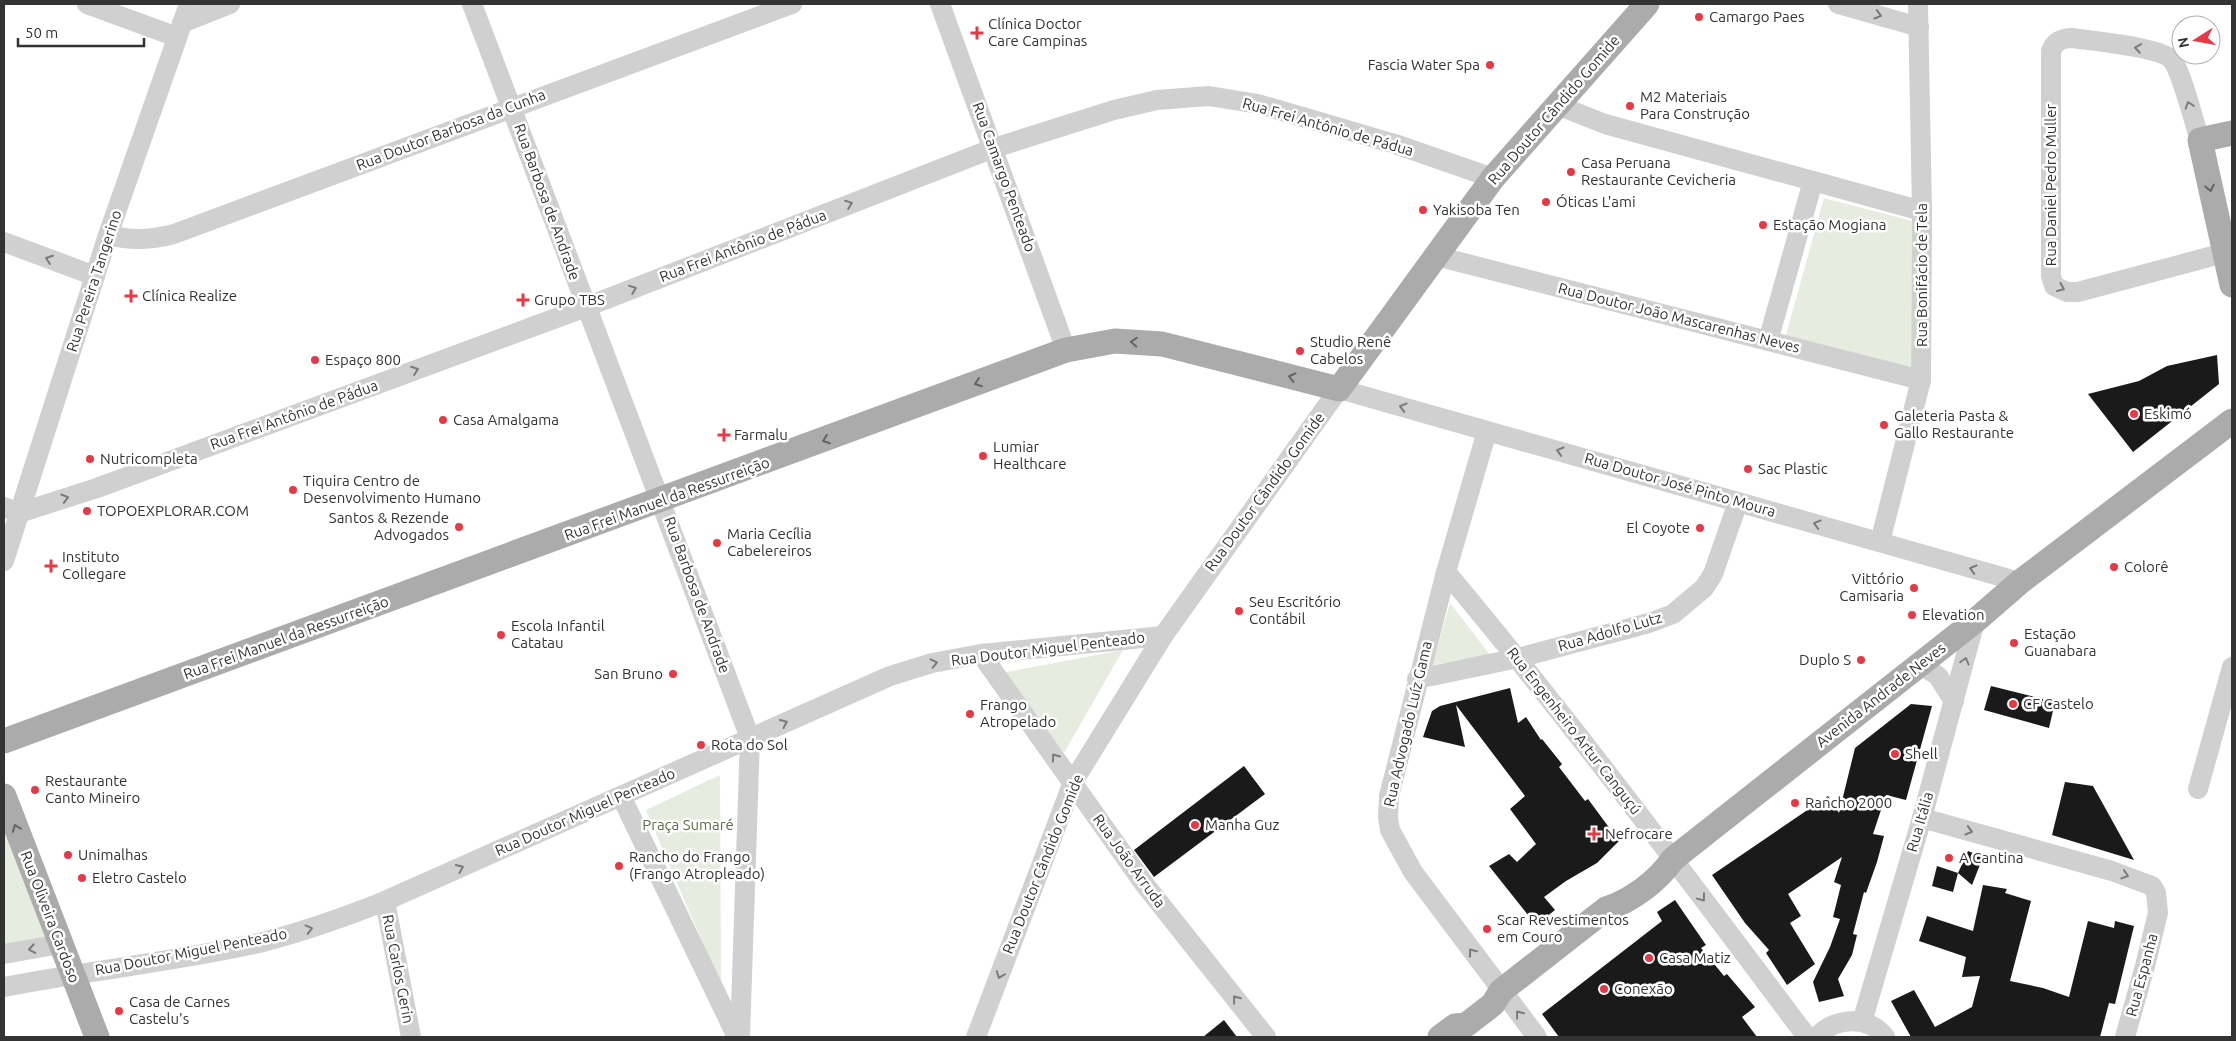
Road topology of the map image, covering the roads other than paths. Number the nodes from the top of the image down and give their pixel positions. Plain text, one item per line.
1 (87, 4) edge
2 (189, 4) edge
3 (230, 4) edge
4 (472, 4) edge
5 (792, 4) edge
6 (940, 4) edge
7 (1838, 4) edge
8 (1918, 4) edge
9 (1644, 5) edge
10 (1919, 26) junction
11 (180, 30) junction
12 (1557, 105) junction
13 (511, 107) junction
14 (2232, 133) edge
15 (2200, 140) junction
16 (994, 148) junction
17 (1493, 178) junction
18 (1813, 180) junction
19 (1922, 211) junction
20 (108, 235) junction
21 (4, 242) edge
22 (2224, 253) junction
23 (1436, 256) junction
24 (95, 276) junction
25 (2232, 286) edge
26 (586, 307) junction
27 (1768, 341) junction
28 (1066, 350) junction
29 (1922, 380) junction
30 (1339, 389) junction
31 (2232, 421) edge
32 (1487, 431) junction
33 (662, 501) junction
34 (1738, 502) junction
35 (11, 510) edge
36 (1880, 542) junction
37 (5, 553) edge
38 (1446, 572) junction
39 (2020, 582) junction
40 (1975, 621) junction
41 (1163, 636) junction
42 (981, 654) junction
43 (1518, 658) junction
44 (1920, 664) junction
45 (2232, 667) edge
46 (1417, 679) junction
47 (1954, 701) junction
48 (750, 738) junction
49 (4, 741) edge
50 (1073, 782) junction
51 (2198, 789) dead end
52 (4, 796) edge
53 (622, 796) junction
54 (1922, 818) junction
55 (1673, 859) junction
56 (386, 901) junction
57 (60, 944) junction
58 (4, 954) edge
59 (72, 974) junction
60 (4, 987) edge
61 (1501, 991) junction
62 (1862, 1022) junction
63 (1448, 1032) edge
64 (97, 1037) edge
65 (411, 1037) edge
66 (738, 1037) edge
67 (976, 1037) edge
68 (1266, 1037) edge
69 (1537, 1037) edge
70 (1806, 1037) edge
71 (1817, 1037) edge
72 (1885, 1037) edge
73 (2125, 1037) edge

1 - 11 street
2 - 11 street, Rua Pereira Tangerino
3 - 11 street
4 - 13 street, Rua Barbosa de Andrade
5 - 13 street, Rua Doutor Barbosa da Cunha
6 - 16 street, Rua Camargo Penteado
7 -> 10 street
8 - 10 street, Rua Bonifácio de Tela
9 - 12 main road, Rua Doutor Cândido Gomide
10 - 19 street, Rua Bonifácio de Tela
11 - 20 street, Rua Pereira Tangerino
12 - 17 main road, Rua Doutor Cândido Gomide
12 - 18 street
13 - 20 street, Rua Doutor Barbosa da Cunha
13 - 26 street, Rua Barbosa de Andrade
14 - 15 main road
15 -> 22 main road
15 -> 22 street, Rua Daniel Pedro Muller
16 - 17 street, Rua Frei Antônio de Pádua
26 -> 16 street, Rua Frei Antônio de Pádua
16 - 28 street, Rua Camargo Penteado
17 - 23 main road, Rua Doutor Cândido Gomide
18 - 19 street
18 - 27 street
19 - 29 street, Rua Bonifácio de Tela
20 - 24 street, Rua Pereira Tangerino
24 -> 21 street
22 - 25 main road
23 - 27 street, Rua Doutor João Mascarenhas Neves
23 - 30 main road, Rua Doutor Cândido Gomide
24 - 35 street, Rua Pereira Tangerino
26 - 33 street, Rua Barbosa de Andrade
35 -> 26 street, Rua Frei Antônio de Pádua
27 - 29 street, Rua Doutor João Mascarenhas Neves
30 -> 28 main road, Rua Frei Manuel da Ressurreição
28 -> 33 main road, Rua Frei Manuel da Ressurreição
29 - 36 street, Rua Bonifácio de Tela
32 -> 30 street, Rua Doutor José Pinto Moura
30 - 41 street, Rua Doutor Cândido Gomide
31 - 39 main road, Avenida Andrade Neves
34 -> 32 street, Rua Doutor José Pinto Moura
32 - 38 street, Rua Advogado Luíz Gama
33 - 48 street, Rua Barbosa de Andrade
33 - 49 main road, Rua Frei Manuel da Ressurreição
36 -> 34 street, Rua Doutor José Pinto Moura
34 - 43 street, Rua Adolfo Lutz
35 - 37 street, Rua Pereira Tangerino
39 -> 36 street, Rua Doutor José Pinto Moura
38 - 43 street, Rua Engenheiro Artur Canguçú
38 - 46 street, Rua Advogado Luíz Gama
39 - 40 main road, Avenida Andrade Neves
40 - 44 main road, Avenida Andrade Neves
47 -> 40 street, Rua Itália
41 - 42 street, Rua Doutor Miguel Penteado
41 - 50 street, Rua Doutor Cândido Gomide
48 -> 42 street, Rua Doutor Miguel Penteado
50 -> 42 street, Rua João Arruda
43 - 46 street, Rua Adolfo Lutz
43 - 55 street, Rua Engenheiro Artur Canguçú
44 - 47 street
44 - 55 main road, Avenida Andrade Neves
45 - 51 street
61 -> 46 street, Rua Advogado Luíz Gama
47 - 54 street, Rua Itália
48 - 53 street, Rua Doutor Miguel Penteado
48 - 66 street, Rua Barbosa de Andrade
50 -> 67 street, Rua Doutor Cândido Gomide
68 -> 50 street, Rua João Arruda
57 -> 52 main road, Rua Oliveira Cardoso
56 -> 53 street, Rua Doutor Miguel Penteado
53 - 66 street
54 - 62 street, Rua Itália
54 -> 73 street, Rua Espanha
55 - 61 main road, Avenida Andrade Neves
55 -> 70 street, Rua Engenheiro Artur Canguçú
59 -> 56 street, Rua Doutor Miguel Penteado
56 - 65 street, Rua Carlos Gerin
57 -> 58 street
57 - 59 main road, Rua Oliveira Cardoso
59 - 60 street, Rua Doutor Miguel Penteado
59 - 64 main road, Rua Oliveira Cardoso
61 - 63 main road, Avenida Andrade Neves
69 -> 61 street, Rua Advogado Luíz Gama
62 - 71 street
62 - 72 street

